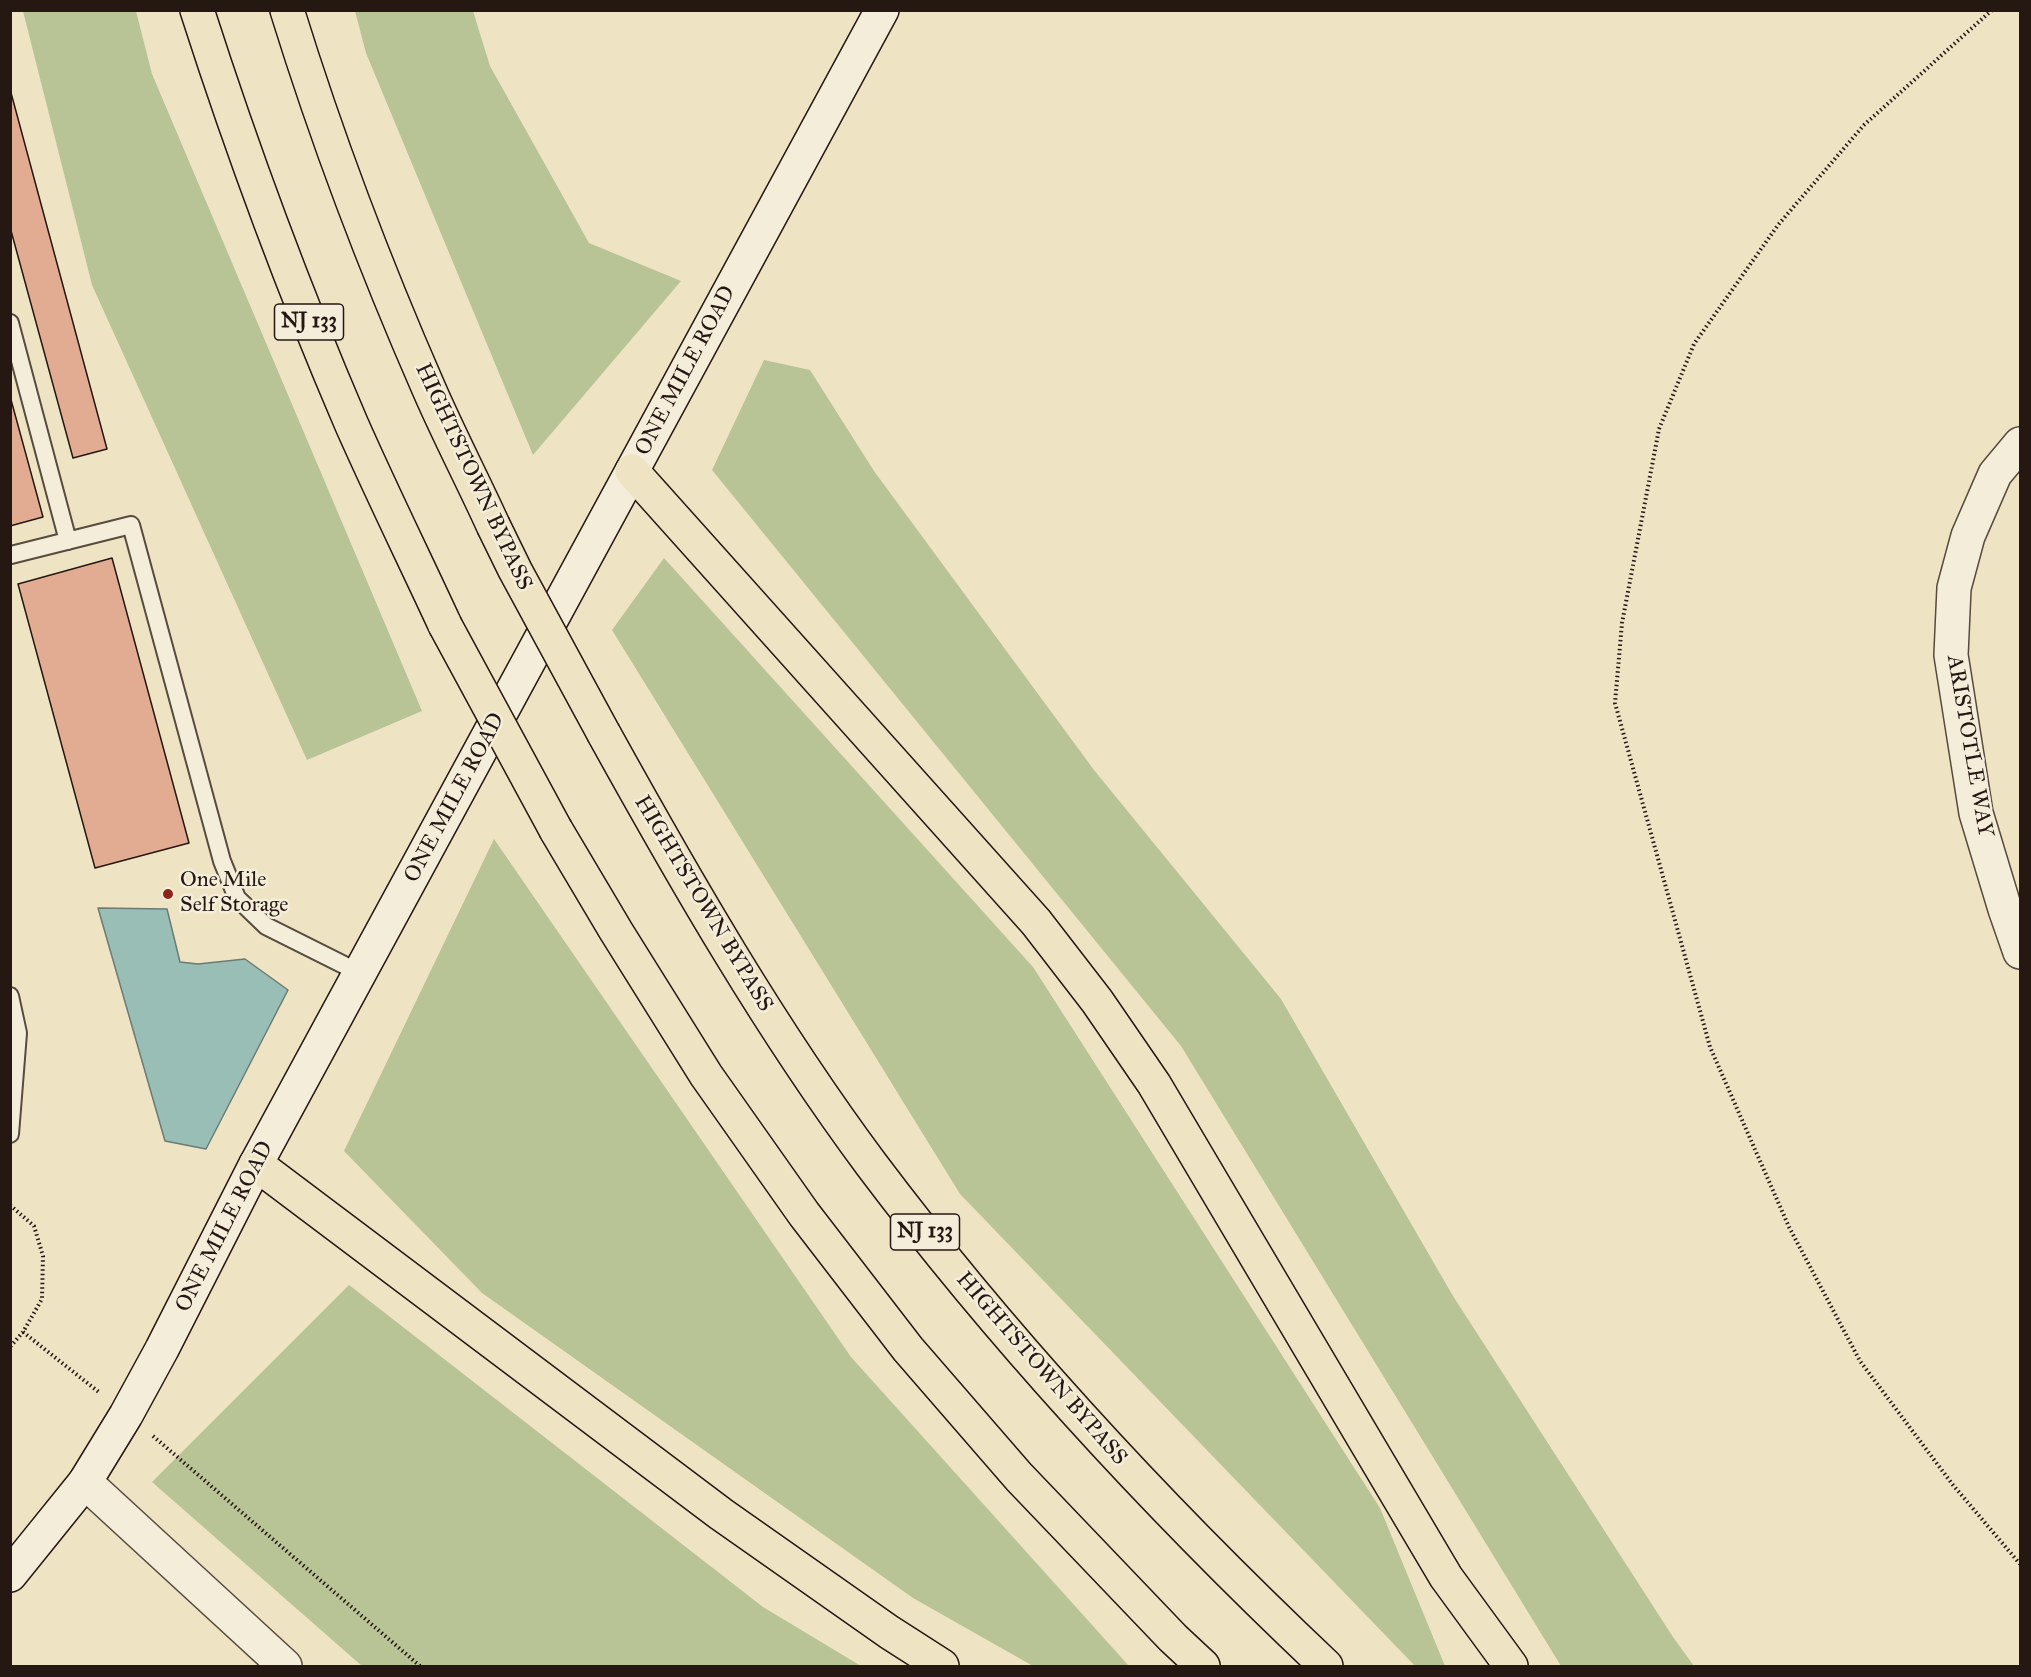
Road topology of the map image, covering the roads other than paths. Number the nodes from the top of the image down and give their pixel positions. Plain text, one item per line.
1 (197, 10) edge
2 (287, 10) edge
3 (882, 10) edge
4 (10, 322) edge
5 (2020, 444) edge
6 (632, 471) junction
7 (68, 541) junction
8 (11, 555) edge
9 (2020, 952) edge
10 (360, 973) junction
11 (10, 996) edge
12 (10, 1134) edge
13 (256, 1164) junction
14 (85, 1482) junction
15 (10, 1575) edge
16 (285, 1666) edge
17 (942, 1666) edge
18 (1203, 1666) edge
19 (1326, 1666) edge
20 (1511, 1666) edge

1 - 18 highway, NJ 133, bridge
2 - 19 highway, HIGHTSTOWN BYPASS / NJ 133, bridge
3 - 6 street, ONE MILE ROAD
4 - 7 lane
5 - 9 street, ARISTOTLE WAY
6 - 10 street, ONE MILE ROAD
6 - 20 highway
7 - 8 lane
7 - 10 lane
10 - 13 street, ONE MILE ROAD
11 - 12 lane
13 - 14 street, ONE MILE ROAD
13 - 17 highway
14 - 15 street, ONE MILE ROAD
14 - 16 street

